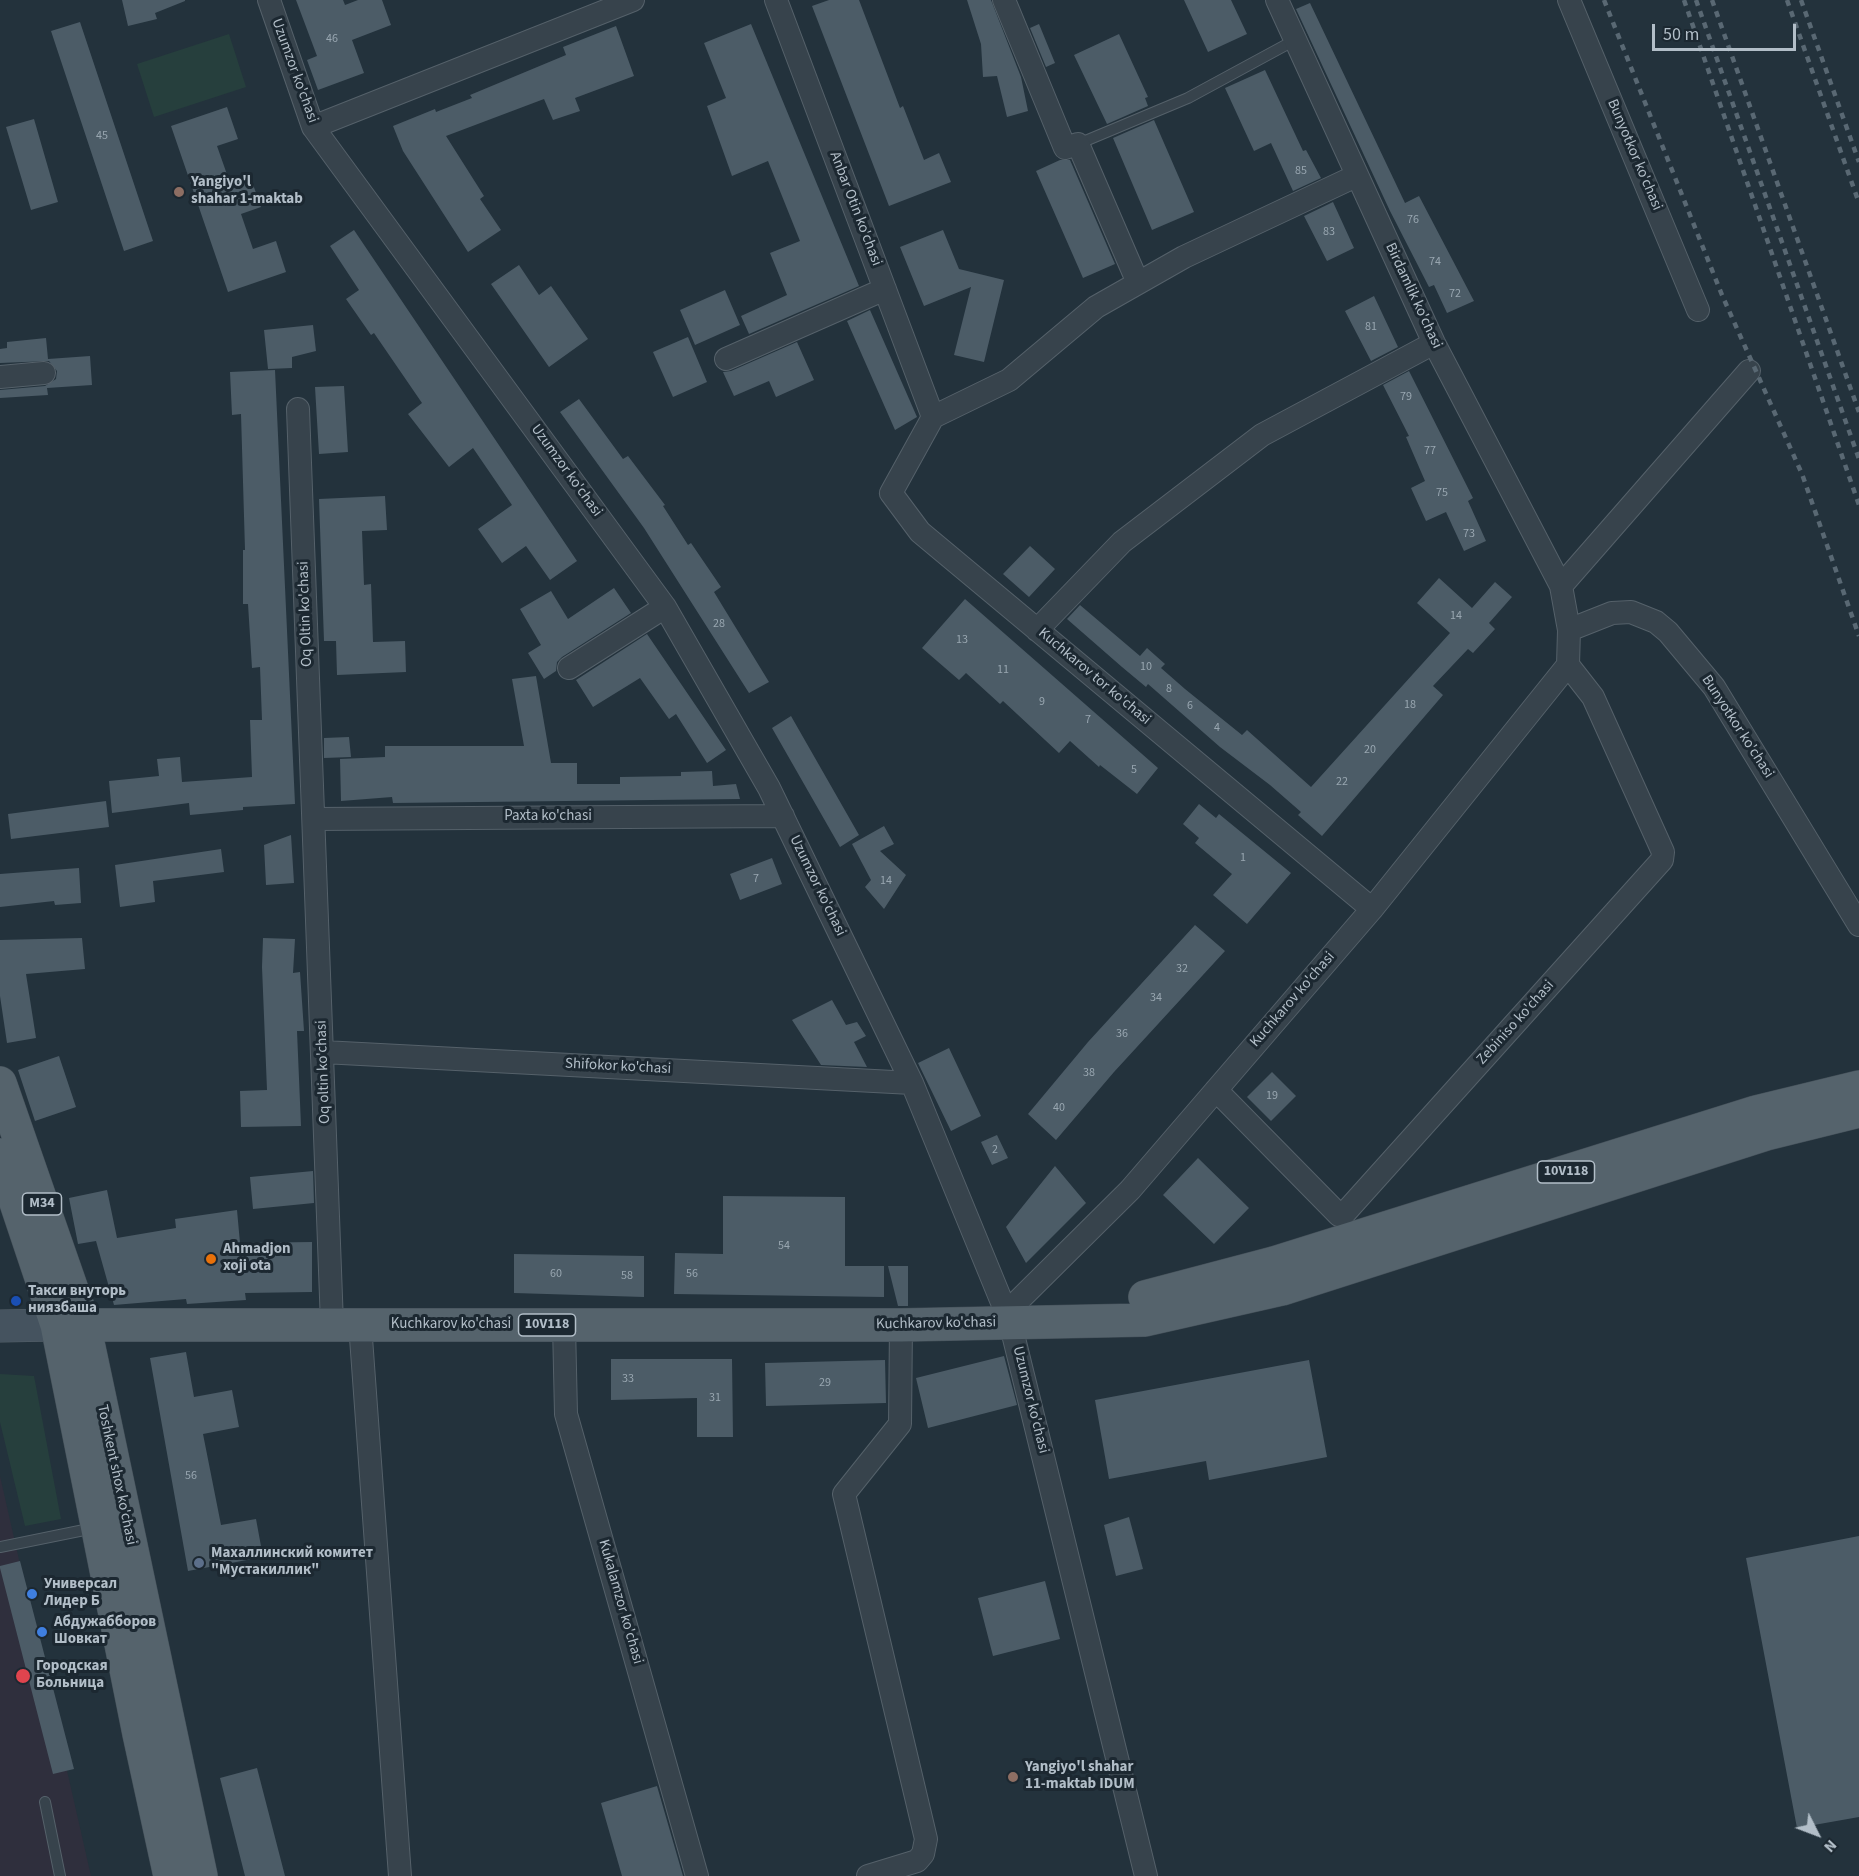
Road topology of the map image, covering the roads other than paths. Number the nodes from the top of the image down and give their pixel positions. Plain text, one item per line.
1 (269, 0) edge
2 (633, 0) edge
3 (776, 0) edge
4 (1004, 0) edge
5 (1277, 0) edge
6 (1569, 0) edge
7 (1295, 40) junction
8 (313, 127) junction
9 (1078, 144) junction
10 (1356, 176) junction
11 (1138, 283) junction
12 (885, 289) junction
13 (1698, 310) dead end
14 (1434, 343) junction
15 (726, 359) dead end
16 (1749, 370) dead end
17 (44, 374) dead end
18 (0, 377) edge
19 (298, 409) dead end
20 (933, 417) junction
21 (1561, 586) junction
22 (665, 607) junction
23 (1038, 630) junction
24 (1569, 630) junction
25 (1568, 665) junction
26 (569, 668) dead end
27 (783, 816) junction
28 (314, 819) junction
29 (1372, 909) junction
30 (1859, 925) edge
31 (323, 1052) junction
32 (0, 1083) edge
33 (912, 1083) junction
34 (1859, 1087) edge
35 (1216, 1090) junction
36 (1859, 1111) edge
37 (0, 1155) edge
38 (1278, 1276) junction
39 (1010, 1322) junction
40 (70, 1324) junction
41 (346, 1324) junction
42 (564, 1325) junction
43 (901, 1325) junction
44 (0, 1326) edge
45 (97, 1527) junction
46 (0, 1547) edge
47 (45, 1802) dead end
48 (60, 1876) edge
49 (170, 1876) edge
50 (201, 1876) edge
51 (400, 1876) edge
52 (697, 1876) edge
53 (868, 1876) edge
54 (1146, 1876) edge

1 - 8 street, Uzumzor ko'chasi
2 - 8 street
3 - 12 street, Anbar Otin ko'chasi
4 - 9 street
5 - 7 street, Birdamlik ko'chasi
6 - 13 street, Bunyotkor ko'chasi
7 - 9 lane
7 - 10 street, Birdamlik ko'chasi
8 - 22 street, Uzumzor ko'chasi
9 - 11 street
10 - 11 street
10 - 14 street, Birdamlik ko'chasi
11 - 20 street
12 - 15 street
12 - 20 street, Anbar Otin ko'chasi
14 - 21 street, Birdamlik ko'chasi
14 - 23 street
16 - 21 street
17 - 18 street
19 - 28 street, Oq Oltin ko'chasi
20 - 23 street, Kuchkarov tor ko'chasi
21 - 24 street
22 - 26 street
22 - 27 street, Uzumzor ko'chasi
23 - 29 street, Kuchkarov tor ko'chasi
24 - 25 street
24 - 30 street, Bunyotkor ko'chasi
25 - 29 street, Kuchkarov ko'chasi
25 - 35 street, Zebiniso ko'chasi
27 - 28 street, Paxta ko'chasi
27 - 33 street, Uzumzor ko'chasi
28 - 31 street, Oq oltin ko'chasi
29 - 35 street, Kuchkarov ko'chasi
31 - 33 street, Shifokor ko'chasi
31 - 41 street, Oq oltin ko'chasi
32 - 40 main road, Toshkent shox ko'chasi / M34
33 - 39 street, Uzumzor ko'chasi
34 - 38 main road, 10V118
35 - 39 street, Kuchkarov ko'chasi
36 - 38 main road, 10V118
37 - 40 main road, Toshkent shox ko'chasi / M34
38 - 39 main road, 10V118
39 - 43 main road, Kuchkarov ko'chasi / 10V118
39 - 54 street, Uzumzor ko'chasi
40 - 41 main road, Kuchkarov ko'chasi / 10V118
40 - 44 main road, Kuchkarov ko'chasi
40 - 45 main road, Toshkent shox ko'chasi / M34
40 - 50 main road, Toshkent shox ko'chasi / M34
41 - 42 main road, Kuchkarov ko'chasi / 10V118
41 - 51 street
42 - 43 main road, Kuchkarov ko'chasi / 10V118
42 - 52 street, Kukalamzor ko'chasi
43 - 53 street
45 - 46 lane
45 - 49 main road, Toshkent shox ko'chasi / M34
47 - 48 lane

